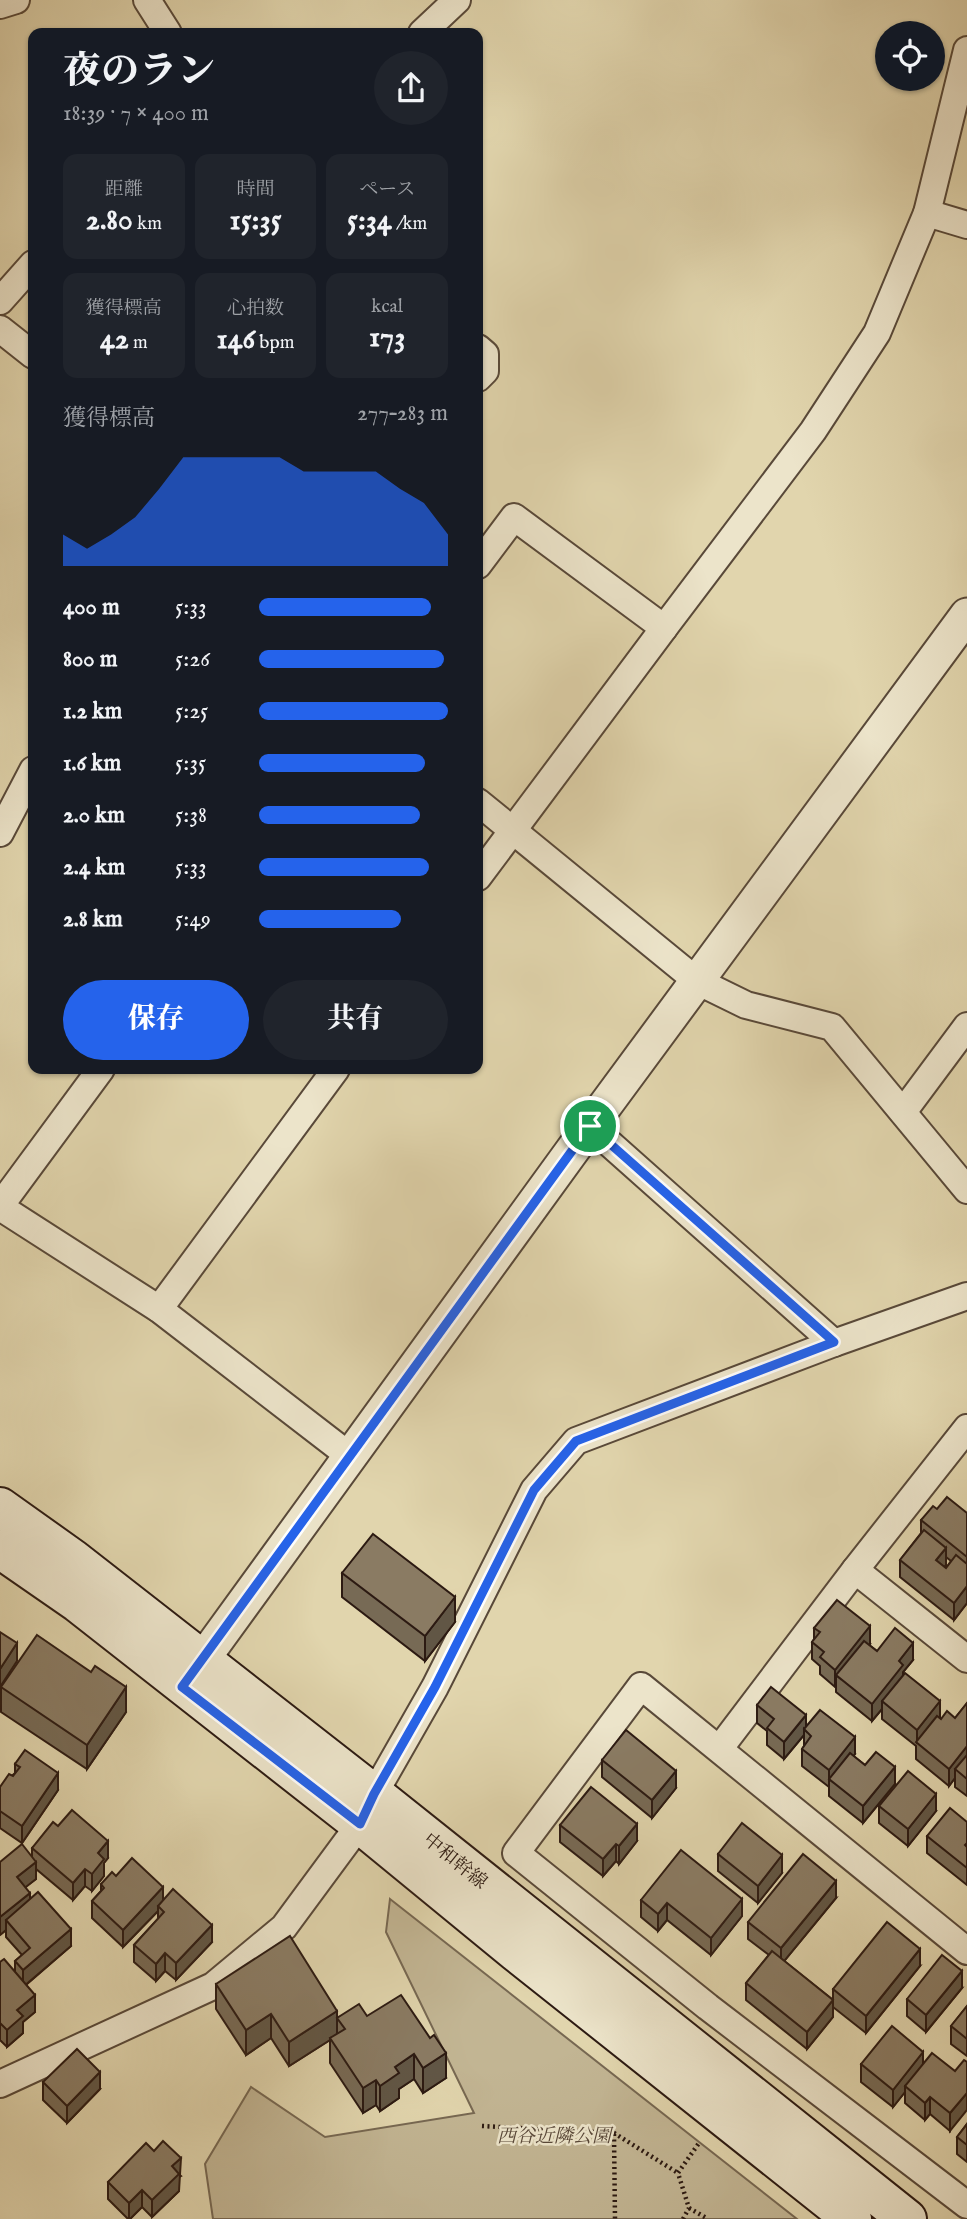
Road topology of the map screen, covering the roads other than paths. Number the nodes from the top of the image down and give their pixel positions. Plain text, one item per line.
1 (16, 0) edge
2 (147, 0) edge
3 (457, 0) edge
4 (0, 5) edge
5 (165, 28) edge
6 (427, 28) edge
7 (967, 50) edge
8 (927, 213) junction
9 (967, 225) edge
10 (28, 270) edge
11 (0, 301) edge
12 (0, 329) edge
13 (28, 351) edge
14 (483, 352) edge
15 (483, 373) edge
16 (483, 558) edge
17 (967, 615) edge
18 (664, 628) junction
19 (28, 780) edge
20 (483, 806) edge
21 (512, 832) junction
22 (0, 833) edge
23 (483, 870) edge
24 (697, 981) junction
25 (967, 1026) edge
26 (97, 1074) edge
27 (332, 1074) edge
28 (903, 1112) junction
29 (590, 1126) junction
30 (967, 1190) edge
31 (0, 1206) edge
32 (967, 1296) edge
33 (159, 1309) junction
34 (834, 1342) junction
35 (967, 1428) edge
36 (351, 1457) junction
37 (0, 1507) edge
38 (0, 1549) edge
39 (855, 1570) junction
40 (967, 1659) edge
41 (192, 1674) junction
42 (720, 1748) junction
43 (367, 1809) junction
44 (967, 1951) edge
45 (0, 2084) edge
46 (967, 2205) edge
47 (852, 2219) edge
48 (907, 2219) edge

1 - 4 street
2 - 5 street
3 - 6 street
7 - 8 street
8 - 9 street
8 - 18 street
10 - 11 street
12 - 13 street
14 - 15 street
16 - 18 street
17 - 24 street
18 - 21 street
19 - 22 street
20 - 21 street
21 - 23 street
21 - 24 street
24 - 28 street
24 - 29 street
25 - 28 street
26 - 31 street
27 - 33 street
28 - 30 street
29 - 34 street
29 - 36 street
31 - 33 street
32 - 34 street
33 - 36 street
34 - 43 street
35 - 39 street
36 - 41 street
37 - 41 main road, 中和幹線
38 - 41 main road, 中和幹線
39 - 40 street
39 - 42 street
41 - 43 main road, 中和幹線
42 - 44 street
42 - 46 street
43 - 45 street
43 - 47 main road, 中和幹線
43 - 48 main road, 中和幹線

